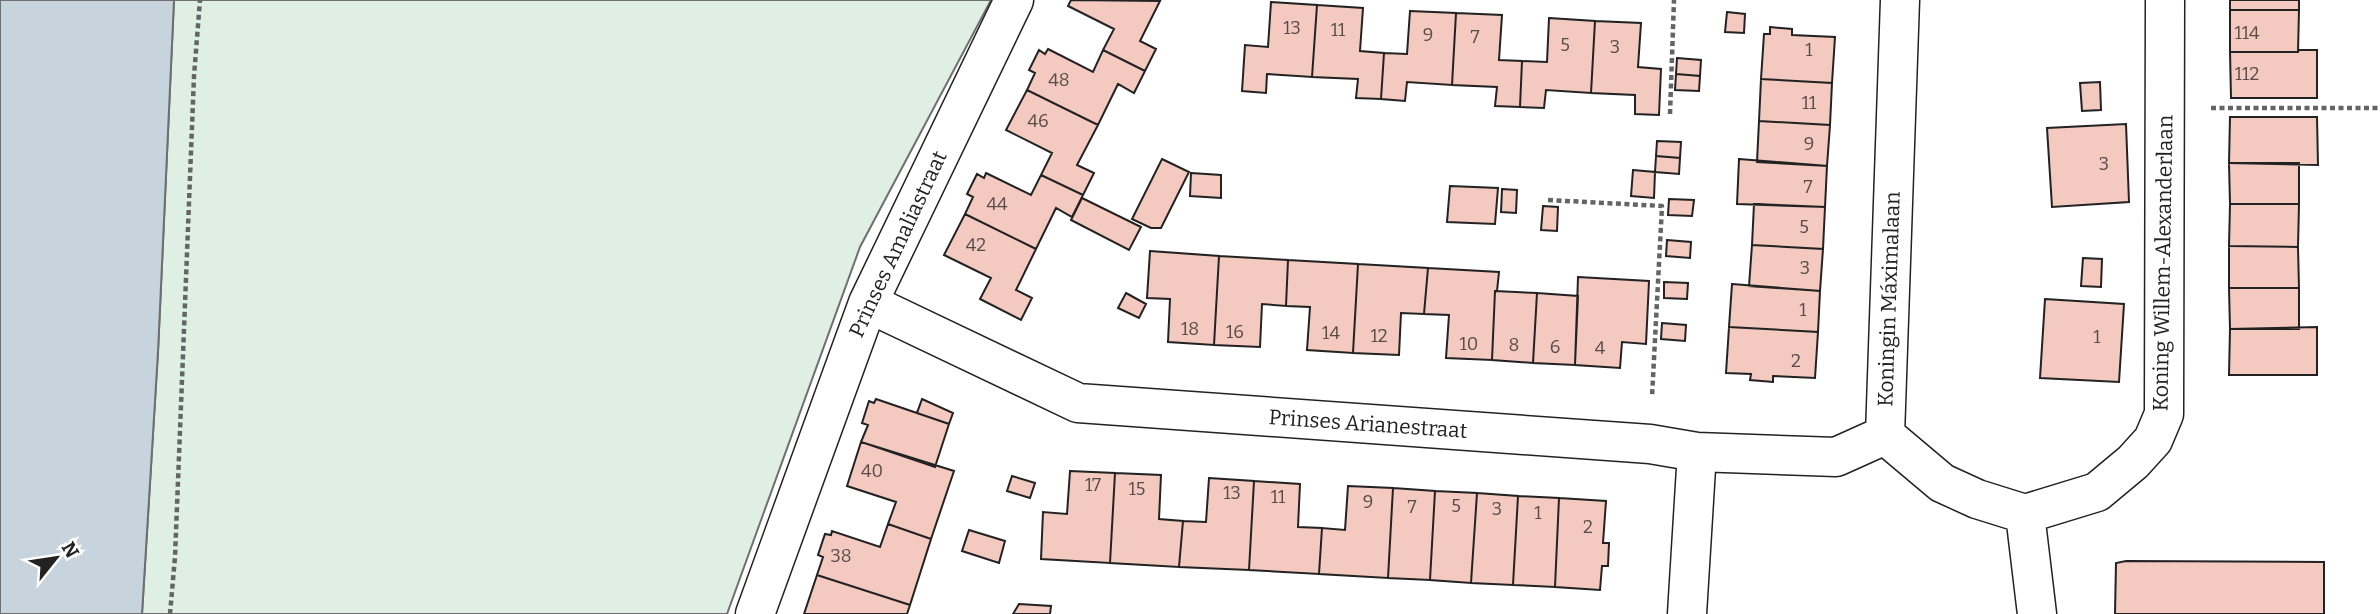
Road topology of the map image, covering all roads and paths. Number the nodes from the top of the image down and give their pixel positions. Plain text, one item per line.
1 (200, 0) edge
2 (1014, 0) edge
3 (1674, 0) edge
4 (1900, 0) edge
5 (2165, 0) edge
6 (2165, 108) junction
7 (2380, 108) edge
8 (1670, 114) dead end
9 (1548, 200) dead end
10 (868, 303) junction
11 (1885, 435) junction
12 (1650, 444) junction
13 (1697, 452) junction
14 (2025, 513) junction
15 (170, 614) edge
16 (755, 614) edge
17 (1687, 614) edge
18 (2037, 614) edge

1 - 15 path
2 - 10 street, Prinses Amaliastraat
3 - 8 path
4 - 11 street, Koningin Máximalaan
5 - 6 street, Koning Willem-Alexanderlaan
6 - 7 path
6 - 14 street, Koning Willem-Alexanderlaan
9 - 12 path
10 - 12 street, Prinses Arianestraat
10 - 16 street, Prinses Amaliastraat
11 - 13 street, Prinses Arianestraat
11 - 14 street, Koningin Máximalaan
12 - 13 street, Prinses Arianestraat
13 - 17 street
14 - 18 street

